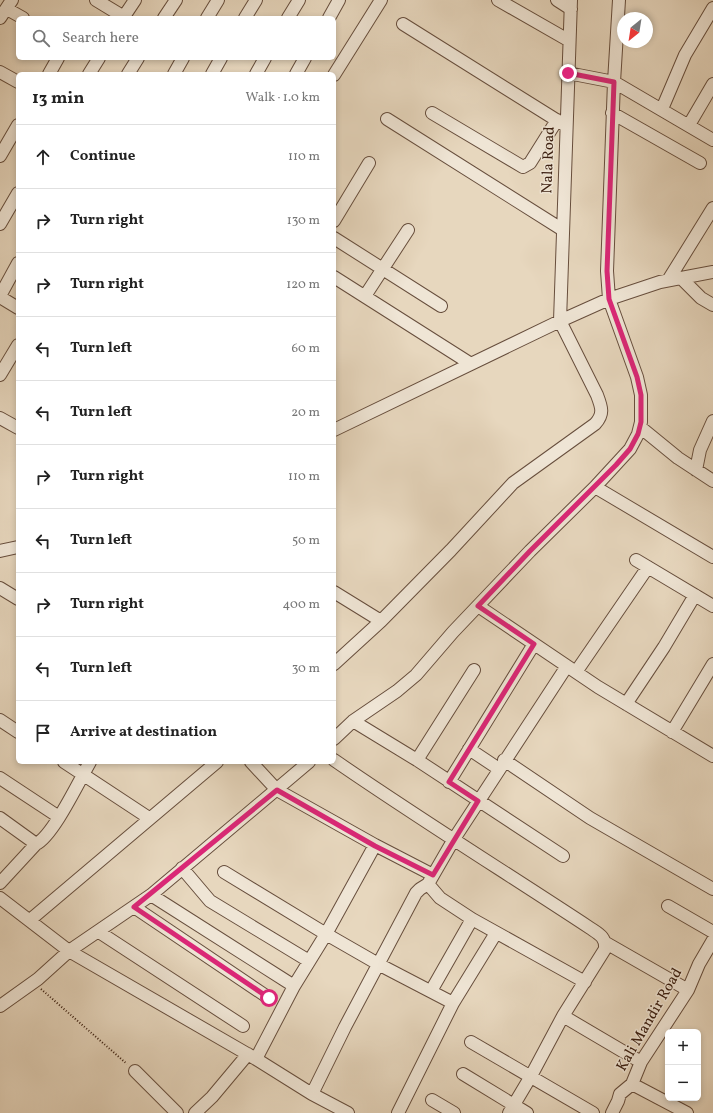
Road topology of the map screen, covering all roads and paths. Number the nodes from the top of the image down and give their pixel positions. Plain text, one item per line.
1 (96, 0) edge
2 (135, 0) edge
3 (176, 0) edge
4 (218, 0) edge
5 (256, 0) edge
6 (299, 0) edge
7 (339, 0) edge
8 (381, 0) edge
9 (498, 0) edge
10 (557, 0) edge
11 (619, 0) edge
12 (571, 4) edge
13 (713, 8) edge
14 (6, 9) edge
15 (19, 16) edge
16 (121, 16) edge
17 (125, 16) edge
18 (165, 16) edge
19 (208, 16) edge
20 (246, 16) edge
21 (289, 16) edge
22 (329, 16) edge
23 (403, 24) dead end
24 (568, 40) junction
25 (57, 60) edge
26 (95, 60) edge
27 (137, 60) edge
28 (182, 60) edge
29 (220, 60) edge
30 (264, 60) edge
31 (304, 60) edge
32 (0, 72) edge
33 (50, 72) edge
34 (90, 72) edge
35 (129, 72) edge
36 (175, 72) edge
37 (214, 72) edge
38 (257, 72) edge
39 (297, 72) edge
40 (336, 72) edge
41 (571, 74) junction
42 (16, 81) edge
43 (614, 82) junction
44 (713, 84) edge
45 (662, 109) junction
46 (432, 113) dead end
47 (612, 113) junction
48 (387, 119) dead end
49 (561, 123) junction
50 (689, 125) junction
51 (16, 129) edge
52 (713, 140) edge
53 (0, 156) edge
54 (700, 163) dead end
55 (369, 164) dead end
56 (16, 197) edge
57 (713, 208) edge
58 (336, 218) edge
59 (0, 224) edge
60 (408, 230) dead end
61 (563, 230) junction
62 (336, 239) edge
63 (16, 267) edge
64 (383, 268) junction
65 (713, 272) edge
66 (336, 278) edge
67 (675, 279) junction
68 (0, 296) edge
69 (365, 296) junction
70 (606, 301) junction
71 (713, 305) edge
72 (441, 306) dead end
73 (16, 307) edge
74 (564, 319) junction
75 (16, 348) edge
76 (471, 364) junction
77 (0, 375) edge
78 (0, 418) edge
79 (713, 421) edge
80 (16, 427) edge
81 (640, 428) junction
82 (336, 429) edge
83 (696, 470) junction
84 (713, 481) edge
85 (595, 486) junction
86 (16, 547) edge
87 (0, 551) edge
88 (713, 556) edge
89 (636, 560) dead end
90 (648, 567) junction
91 (0, 588) edge
92 (336, 593) edge
93 (696, 595) junction
94 (16, 598) edge
95 (478, 606) junction
96 (713, 606) edge
97 (381, 621) junction
98 (534, 644) junction
99 (336, 662) edge
100 (713, 664) edge
101 (571, 669) junction
102 (474, 670) dead end
103 (626, 704) junction
104 (0, 720) edge
105 (353, 721) junction
106 (16, 731) edge
107 (672, 732) junction
108 (336, 737) edge
109 (469, 749) junction
110 (713, 756) edge
111 (417, 760) junction
112 (336, 761) edge
113 (67, 764) edge
114 (89, 764) edge
115 (214, 764) edge
116 (252, 764) edge
117 (307, 764) edge
118 (501, 764) junction
119 (83, 774) junction
120 (0, 778) edge
121 (449, 782) junction
122 (277, 790) junction
123 (478, 801) junction
124 (59, 817) junction
125 (0, 818) edge
126 (148, 818) junction
127 (454, 839) junction
128 (36, 844) junction
129 (375, 846) junction
130 (563, 856) dead end
131 (182, 868) junction
132 (224, 872) dead end
133 (430, 880) junction
134 (0, 883) edge
135 (713, 889) edge
136 (151, 894) junction
137 (0, 898) edge
138 (668, 906) dead end
139 (134, 907) junction
140 (472, 919) junction
141 (30, 920) junction
142 (99, 932) junction
143 (713, 932) edge
144 (496, 933) junction
145 (326, 934) junction
146 (713, 940) edge
147 (606, 943) junction
148 (70, 951) junction
149 (309, 961) junction
150 (380, 965) junction
151 (34, 982) junction
152 (585, 982) junction
153 (294, 986) junction
154 (688, 990) junction
155 (431, 991) junction
156 (269, 998) dead end
157 (453, 1003) junction
158 (0, 1006) edge
159 (563, 1016) junction
160 (243, 1026) dead end
161 (471, 1042) dead end
162 (252, 1057) junction
163 (641, 1062) junction
164 (135, 1071) joint
165 (464, 1074) dead end
166 (531, 1076) junction
167 (632, 1084) junction
168 (312, 1094) junction
169 (432, 1100) dead end
170 (512, 1109) edge
171 (177, 1113) edge
172 (195, 1113) edge
173 (348, 1113) edge
174 (398, 1113) edge
175 (454, 1113) edge
176 (527, 1113) edge
177 (593, 1113) edge
178 (612, 1113) edge
179 (687, 1113) edge

1 - 16 street
2 - 17 street
3 - 18 street
4 - 19 street
5 - 20 street
6 - 21 street
7 - 22 street
8 - 40 street
9 - 24 street
10 - 12 street
11 - 43 street
12 - 24 street, Nala Road
13 - 45 street
14 - 15 street
23 - 49 street
24 - 41 street, Nala Road
25 - 33 street
26 - 34 street
27 - 35 street
28 - 36 street
29 - 37 street
30 - 38 street
31 - 39 street
32 - 42 street
41 - 43 street
41 - 49 street, Nala Road
43 - 45 street
43 - 47 street
44 - 50 street
45 - 50 street
46 - 49 street
47 - 54 street
47 - 70 street
48 - 61 street
49 - 61 street, Nala Road
50 - 52 street
51 - 53 street
55 - 58 street
56 - 59 street
57 - 67 street
60 - 64 street
61 - 74 street, Nala Road
62 - 64 street
63 - 68 street
64 - 69 street
64 - 72 street
65 - 67 street
66 - 69 street
67 - 70 street
67 - 71 street
68 - 73 street
69 - 76 street
70 - 74 street
70 - 81 street
74 - 76 street
74 - 97 street
75 - 77 street
76 - 82 street
78 - 80 street
79 - 83 street
81 - 83 street
81 - 85 street
83 - 84 street
85 - 88 street
85 - 95 street
86 - 87 street
89 - 90 street
90 - 93 street
90 - 101 street
91 - 94 street
92 - 97 street
93 - 96 street
93 - 103 street
95 - 98 street
95 - 105 street
97 - 99 street
98 - 101 street
98 - 109 street
100 - 107 street
101 - 103 street
101 - 118 street
102 - 111 street
103 - 107 street
104 - 106 street
105 - 108 street
105 - 111 street
107 - 110 street
109 - 118 street
109 - 121 street
111 - 121 street
112 - 127 street
113 - 119 street
114 - 119 street
115 - 126 street
116 - 122 street
117 - 122 street
118 - 123 street
118 - 135 street
119 - 124 street
119 - 126 street
120 - 124 street
121 - 123 street
122 - 129 street
122 - 131 street
123 - 127 street
123 - 130 street
124 - 128 street
125 - 128 street
126 - 141 street
127 - 133 street
127 - 147 street
128 - 134 street
129 - 133 street
129 - 145 street
131 - 136 street
131 - 149 street
132 - 145 street
133 - 140 street
133 - 150 street
136 - 139 street
136 - 153 street
137 - 141 street
138 - 143 street
139 - 142 street
139 - 156 street
140 - 144 street
140 - 155 street
141 - 148 street
142 - 148 street
142 - 160 street
144 - 152 street
144 - 157 street
145 - 149 street
145 - 150 street
146 - 154 street, Kali Mandir Road
147 - 152 street
147 - 154 street
148 - 151 street
148 - 162 street
149 - 153 street
150 - 155 street
150 - 168 street
151 - 158 street
151 - 164 path
152 - 159 street
153 - 162 street
154 - 163 street, Kali Mandir Road
155 - 157 street
157 - 174 street
159 - 163 street
159 - 166 street
161 - 166 street
162 - 168 street
162 - 172 street
163 - 167 street, Kali Mandir Road
164 - 171 street
165 - 170 street
166 - 170 street
166 - 177 street
167 - 178 street, Kali Mandir Road
167 - 179 street
168 - 173 street
169 - 175 street
170 - 176 street

